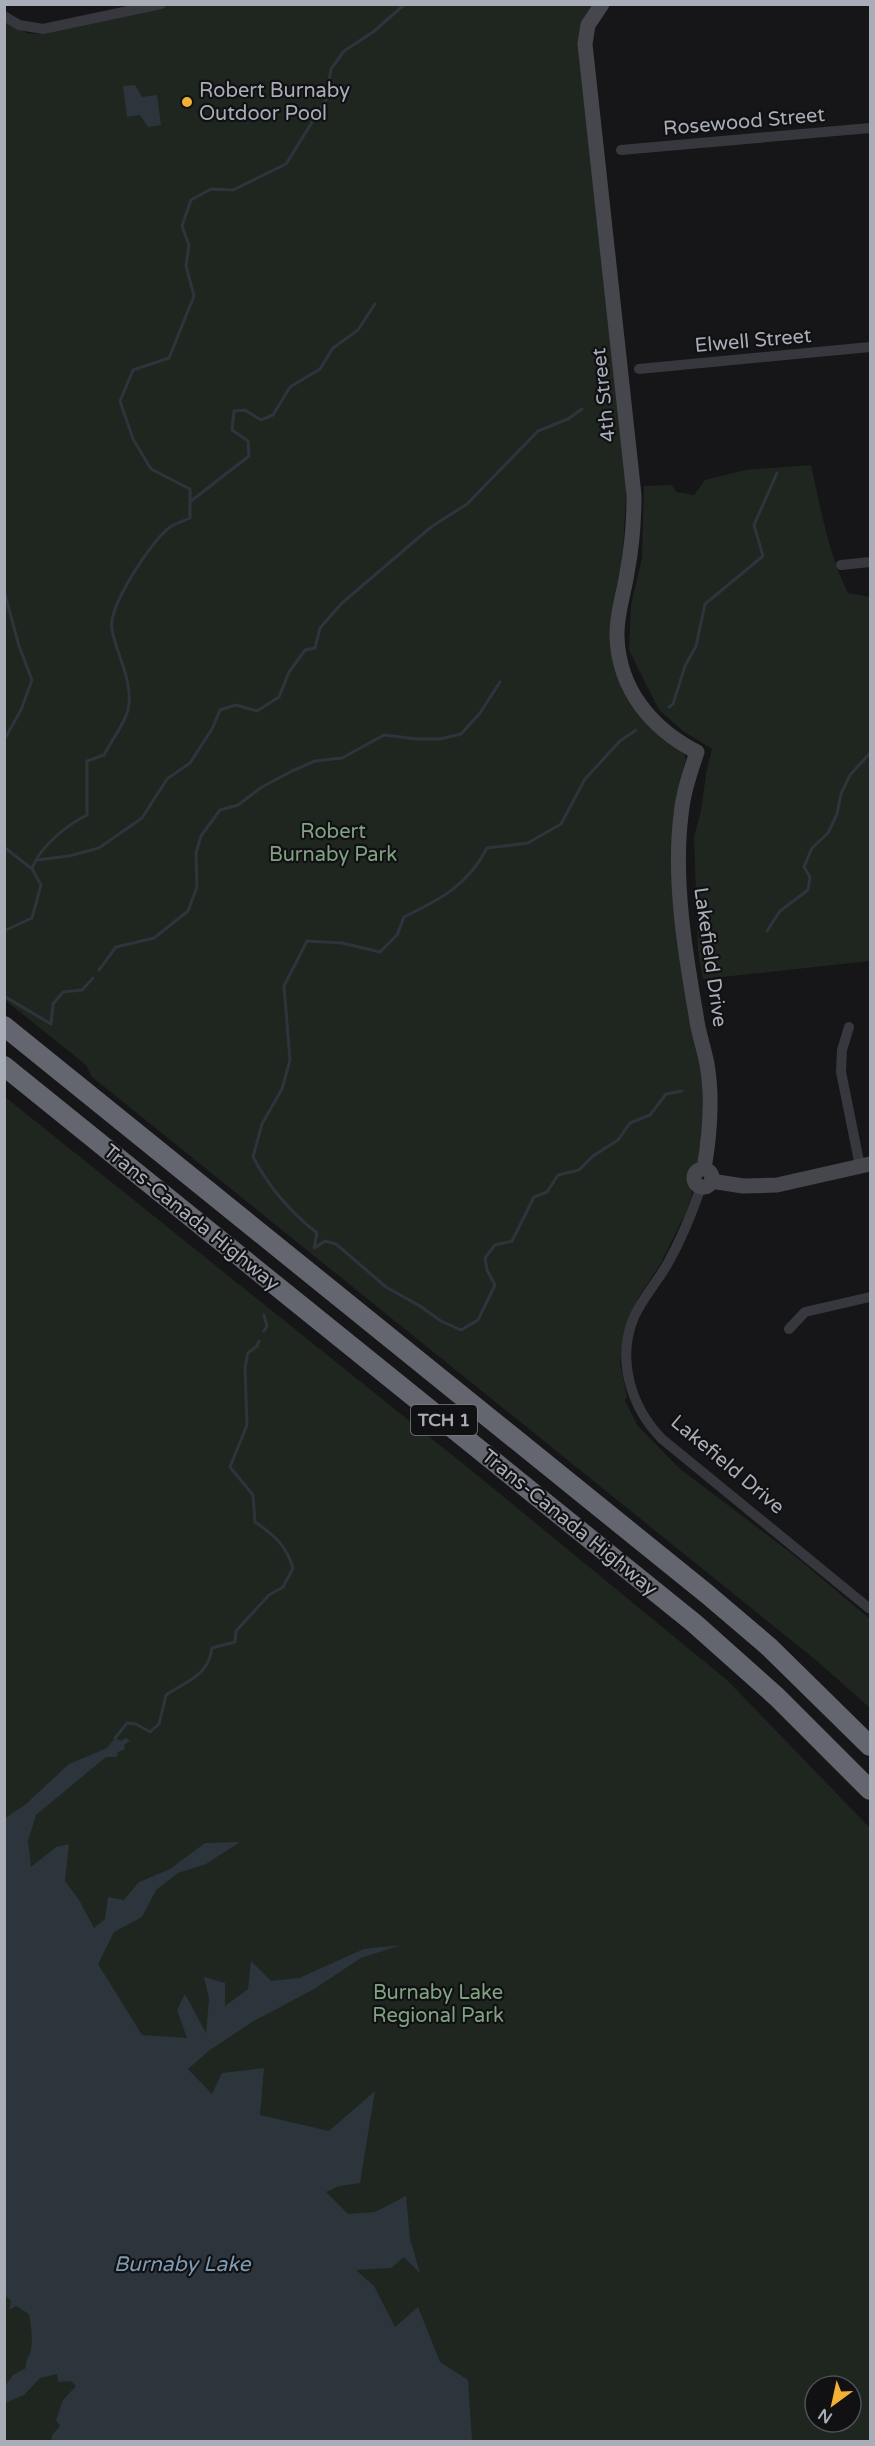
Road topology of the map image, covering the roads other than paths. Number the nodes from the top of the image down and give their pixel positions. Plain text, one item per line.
1 (161, 4) edge
2 (602, 4) edge
3 (4, 16) edge
4 (870, 128) edge
5 (621, 150) dead end
6 (870, 347) edge
7 (639, 369) dead end
8 (870, 562) edge
9 (841, 565) dead end
10 (697, 753) joint
11 (4, 1026) edge
12 (849, 1027) dead end
13 (4, 1066) edge
14 (865, 1165) edge
15 (705, 1179) junction
16 (870, 1297) edge
17 (789, 1329) dead end
18 (870, 1609) edge
19 (870, 1746) edge
20 (870, 1790) edge

1 - 3 street
2 - 10 street, 4th Street
4 - 5 street, Rosewood Street
6 - 7 street, Elwell Street
8 - 9 street
10 - 15 street, Lakefield Drive
11 - 19 highway, Trans-Canada Highway / TCH 1
12 - 14 street
13 - 20 highway, Trans-Canada Highway / TCH 1
14 - 15 street
15 - 18 street, Lakefield Drive
16 - 17 street

